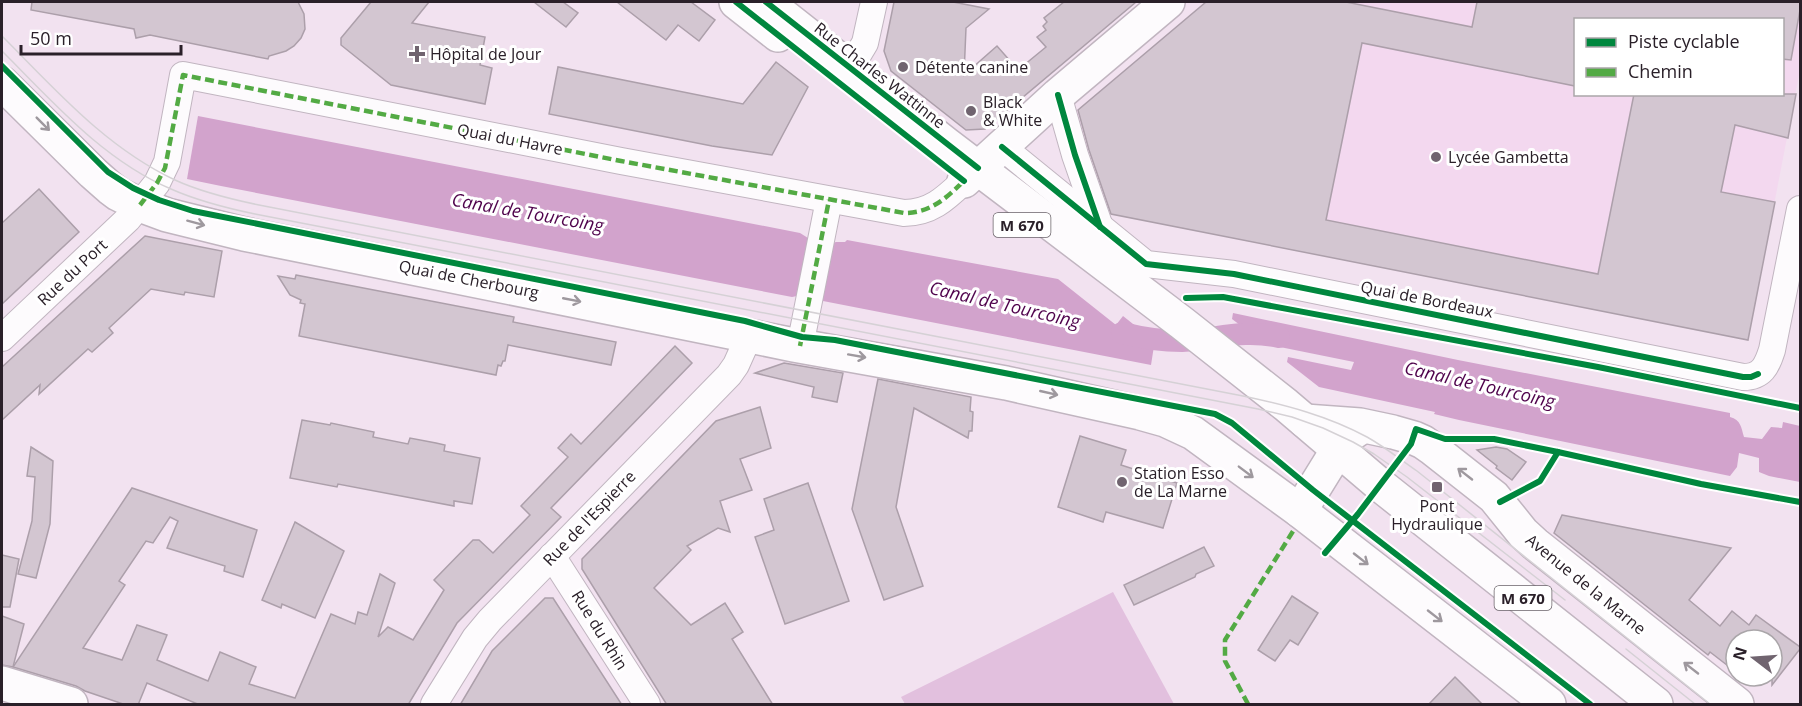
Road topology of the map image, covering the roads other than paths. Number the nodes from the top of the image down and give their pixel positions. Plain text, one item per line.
1 (736, 2) edge
2 (766, 2) edge
3 (874, 2) edge
4 (1168, 2) edge
5 (850, 68) junction
6 (2, 82) edge
7 (1058, 95) junction
8 (1002, 147) junction
9 (971, 175) junction
10 (829, 200) junction
11 (140, 205) junction
12 (1800, 209) edge
13 (1100, 227) junction
14 (749, 336) junction
15 (2, 338) edge
16 (800, 346) junction
17 (1305, 421) junction
18 (1373, 427) junction
19 (1332, 459) junction
20 (1300, 511) junction
21 (552, 556) junction
22 (2, 683) edge
23 (1535, 701) edge
24 (70, 705) edge
25 (434, 705) edge
26 (647, 705) edge
27 (1624, 705) edge
28 (1656, 705) edge
29 (1737, 705) edge

1 - 9 main road, Rue Charles Wattinne / M 670
2 - 5 main road, Rue Charles Wattinne / M 670
3 - 5 street
4 - 7 main road
5 - 9 main road, Rue Charles Wattinne / M 670
6 -> 11 main road, Quai de Cherbourg
7 - 8 main road
7 - 13 street
8 - 9 main road
8 - 13 street, Quai de Bordeaux
9 - 10 street, Quai du Havre
9 - 17 main road, Rue Charles Wattinne / M 670
9 - 19 main road, Rue Charles Wattinne / M 670
10 - 11 street, Quai du Havre
10 - 16 street
11 -> 14 main road, Quai de Cherbourg
11 - 15 street, Rue du Port
12 - 13 street, Quai de Bordeaux
14 - 16 main road, Quai de Cherbourg
14 - 21 street, Rue de l'Espierre
16 -> 20 main road, Quai de Cherbourg
17 - 18 main road, Avenue de la Marne
17 - 19 main road, M 670
18 - 19 main road
29 -> 18 main road, Avenue de la Marne
19 - 20 main road
19 - 27 main road, M 670
19 - 28 main road, M 670
20 -> 23 main road
21 - 25 street, Rue de l'Espierre
21 - 26 street, Rue du Rhin
22 - 24 main road

